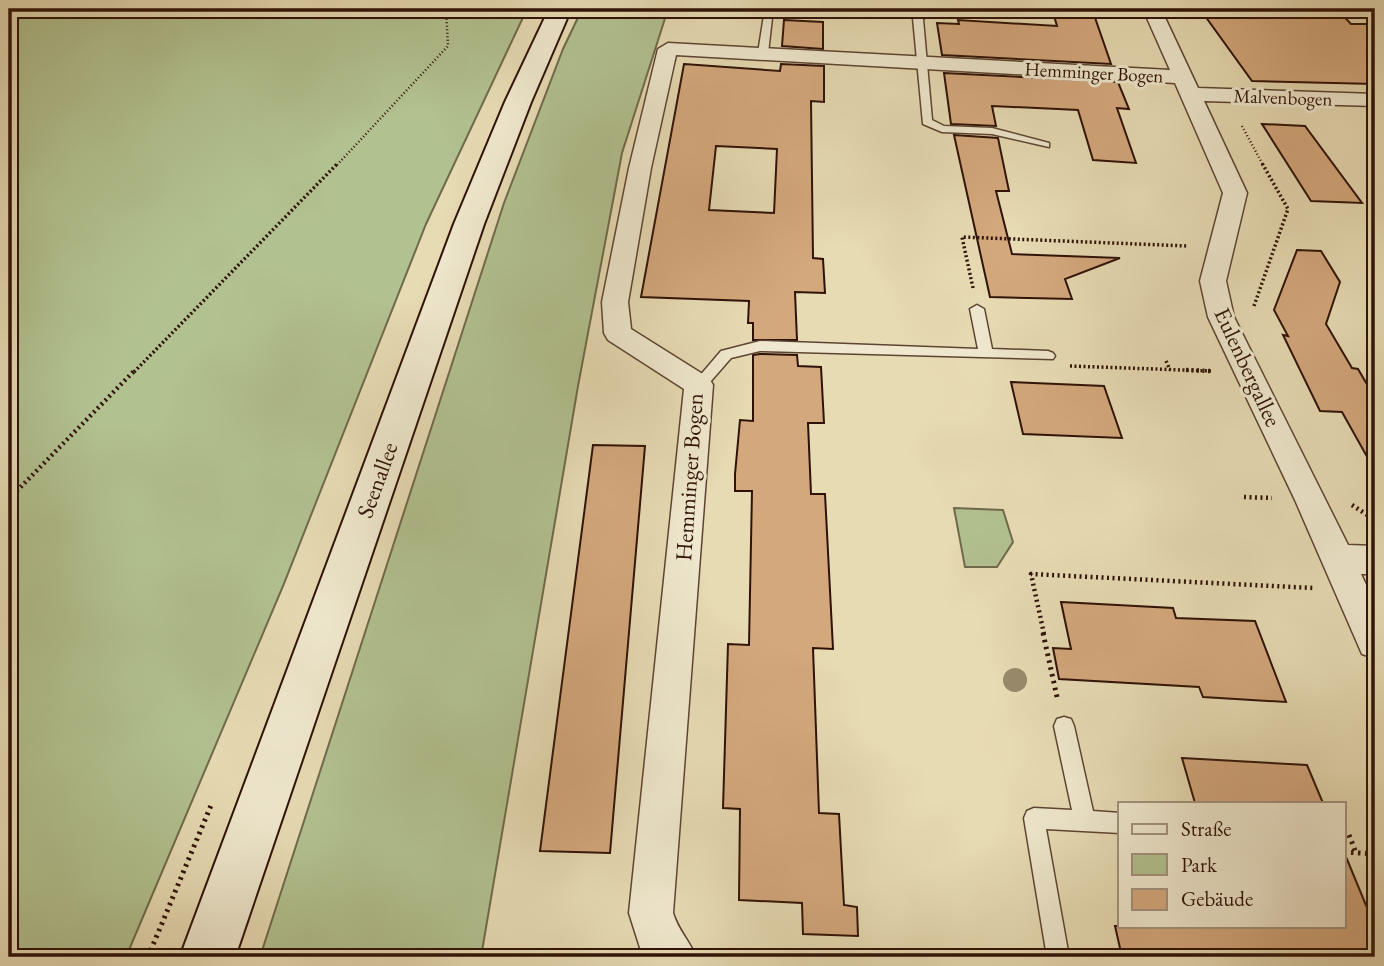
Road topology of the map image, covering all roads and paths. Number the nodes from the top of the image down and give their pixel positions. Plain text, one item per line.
1 (446, 9) edge
2 (484, 9) edge
3 (769, 9) edge
4 (1010, 9) edge
5 (1152, 9) edge
6 (548, 11) edge
7 (763, 53) junction
8 (921, 63) junction
9 (1186, 85) junction
10 (1224, 95) junction
11 (1375, 100) edge
12 (1045, 145) dead end
13 (1220, 256) junction
14 (977, 309) joint
15 (1251, 315) dead end
16 (986, 354) junction
17 (1048, 356) joint
18 (1166, 361) dead end
19 (1170, 370) junction
20 (1249, 372) junction
21 (699, 385) junction
22 (9, 499) edge
23 (1346, 501) dead end
24 (1375, 520) edge
25 (1375, 560) edge
26 (1345, 574) junction
27 (1375, 642) edge
28 (1064, 726) joint
29 (1085, 821) junction
30 (1118, 823) edge
31 (1349, 835) dead end
32 (1346, 852) edge
33 (1356, 853) junction
34 (1375, 854) edge
35 (207, 957) edge
36 (673, 957) edge
37 (1058, 957) edge

1 - 22 path
2 - 6 path
3 - 7 lane
4 - 8 lane
5 - 9 street, Eulenbergallee
6 - 35 main road, Seenallee
7 - 8 street, Hemminger Bogen
7 - 21 street, Hemminger Bogen
8 - 9 street, Hemminger Bogen
8 - 12 lane
9 - 10 street, Malvenbogen
9 - 13 street, Eulenbergallee
10 - 11 street, Malvenbogen
10 - 15 path
13 - 14 path
13 - 20 street, Eulenbergallee
14 - 16 lane
16 - 17 lane
16 - 21 lane
17 - 19 path
18 - 19 path
19 - 20 path
20 - 26 street, Eulenbergallee
21 - 36 street, Hemminger Bogen
23 - 24 path
25 - 26 street
26 - 27 street, Eulenbergallee
26 - 28 path
28 - 29 lane
29 - 30 lane
29 - 37 lane
31 - 33 path
32 - 33 path
33 - 34 path

